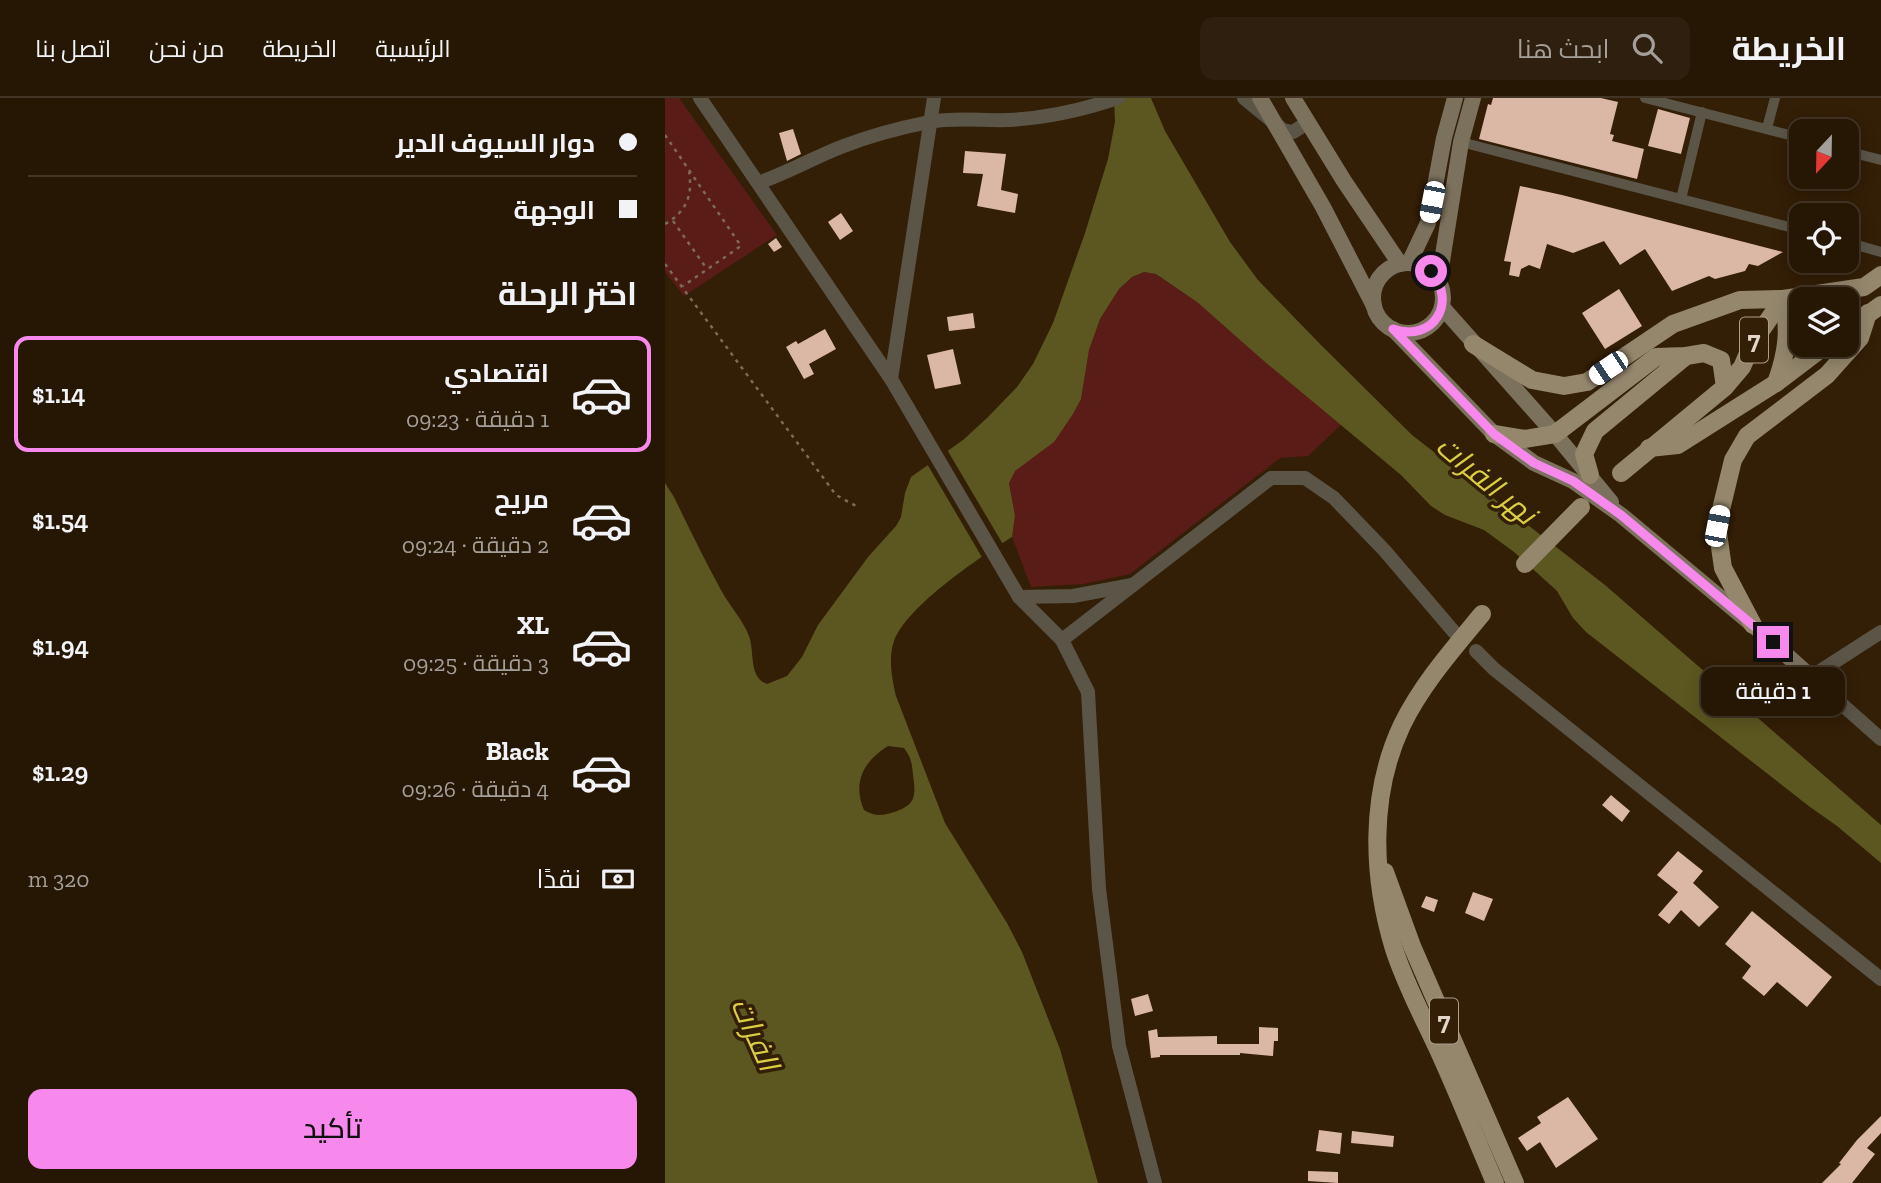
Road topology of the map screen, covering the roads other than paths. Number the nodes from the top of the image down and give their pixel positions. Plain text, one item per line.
1 (700, 98) edge
2 (934, 98) edge
3 (1118, 98) edge
4 (1244, 98) edge
5 (1260, 98) edge
6 (1293, 98) edge
7 (1455, 98) edge
8 (1473, 98) edge
9 (1645, 98) edge
10 (1775, 98) edge
11 (1702, 112) junction
12 (930, 122) junction
13 (1307, 124) junction
14 (1276, 126) junction
15 (1767, 128) junction
16 (1789, 134) edge
17 (1461, 142) junction
18 (1859, 154) edge
19 (1881, 160) edge
20 (758, 183) junction
21 (1681, 199) junction
22 (1789, 227) edge
23 (1859, 246) edge
24 (1881, 252) edge
25 (1404, 263) junction
26 (1881, 275) edge
27 (1439, 280) junction
28 (1783, 299) junction
29 (1374, 306) junction
30 (1442, 306) junction
31 (1875, 309) edge
32 (1859, 321) edge
33 (1393, 329) junction
34 (1473, 344) junction
35 (1686, 356) junction
36 (1810, 357) edge
37 (891, 379) junction
38 (1776, 383) junction
39 (1725, 387) junction
40 (1494, 434) junction
41 (1555, 434) junction
42 (1649, 448) junction
43 (1621, 472) dead end
44 (1590, 475) junction
45 (1581, 507) dead end
46 (1621, 515) junction
47 (1525, 564) dead end
48 (1135, 584) junction
49 (1019, 597) junction
50 (1482, 614) dead end
51 (1753, 625) junction
52 (1454, 632) dead end
53 (1881, 632) edge
54 (1062, 640) junction
55 (1476, 652) dead end
56 (1811, 677) junction
57 (1881, 739) edge
58 (1378, 856) junction
59 (1881, 979) edge
60 (1155, 1183) edge
61 (1495, 1183) edge
62 (1515, 1183) edge

1 - 20 street
2 - 12 street
3 - 12 street
4 - 14 street
5 - 14 main road
6 - 13 main road
7 - 25 main road
8 - 17 main road
9 - 11 street
10 - 15 street
11 - 15 street
11 - 21 street
12 - 20 street
12 - 37 street
13 - 14 street
13 - 25 main road
14 - 29 main road
15 - 16 street
17 - 21 street
17 - 27 main road
18 - 19 street
20 - 37 street
21 - 22 street
23 - 24 street
25 - 27 main road
25 - 29 main road
26 - 28 main road, 7
27 - 30 main road
28 - 34 main road
28 - 38 main road
28 - 39 main road, 7
29 - 33 main road
30 - 33 main road
30 - 34 main road
31 - 32 main road
31 - 51 main road
33 - 40 main road
34 - 41 main road
35 - 39 main road
35 - 41 main road
35 - 44 main road
36 - 38 main road, 7
37 - 49 street
38 - 42 main road, 7
39 - 42 main road, 7
40 - 41 main road
40 - 46 main road
41 - 44 main road
42 - 43 main road, 7
44 - 46 main road
45 - 47 main road
46 - 51 main road
48 - 49 street
48 - 52 street
48 - 54 street
49 - 54 street
50 - 58 main road, 7
51 - 56 main road
53 - 56 street
54 - 60 street
55 - 59 street
56 - 57 street
58 - 61 main road, 7
58 - 62 main road, 7

